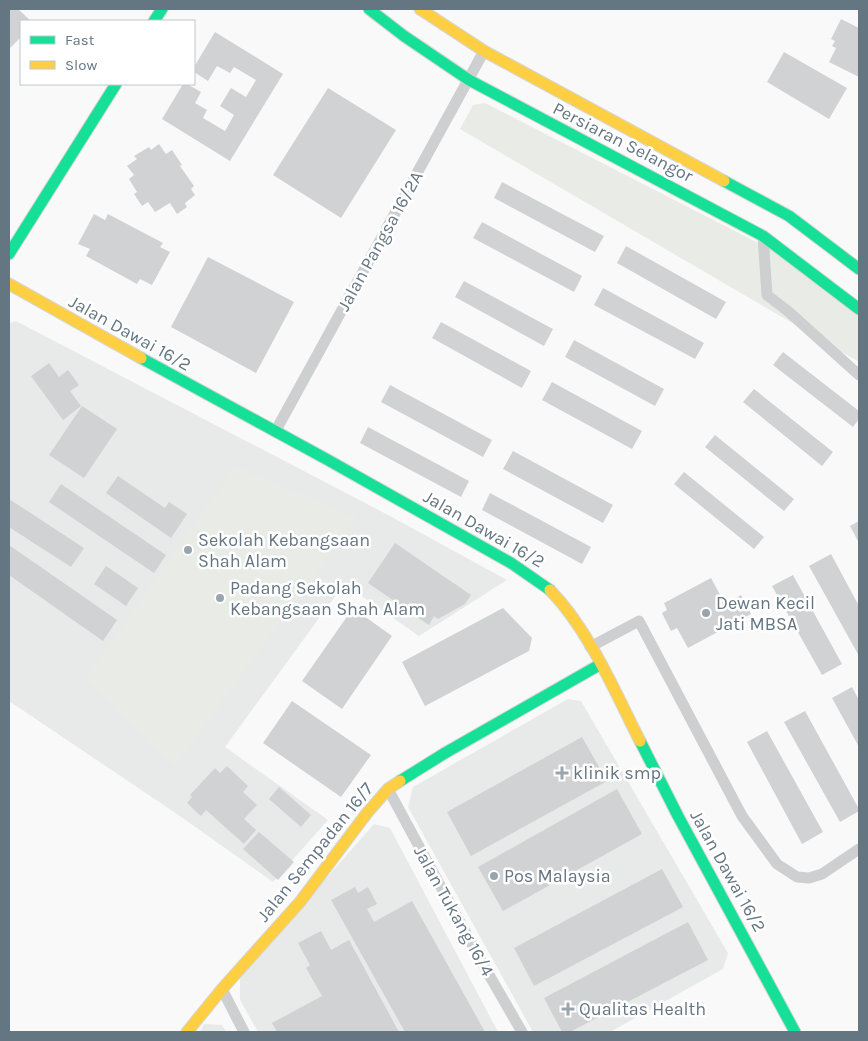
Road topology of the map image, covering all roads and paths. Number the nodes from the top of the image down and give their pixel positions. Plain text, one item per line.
1 (162, 9) edge
2 (369, 9) edge
3 (420, 9) edge
4 (155, 20) edge
5 (484, 50) junction
6 (469, 80) junction
7 (115, 85) edge
8 (763, 236) junction
9 (9, 254) edge
10 (859, 269) edge
11 (9, 284) edge
12 (859, 309) edge
13 (859, 374) edge
14 (275, 432) junction
15 (590, 647) junction
16 (601, 664) junction
17 (388, 789) junction
18 (859, 850) edge
19 (222, 989) junction
20 (186, 1032) edge
21 (244, 1032) edge
22 (522, 1032) edge
23 (795, 1032) edge

1 - 4 street
2 - 6 street, Persiaran Selangor
3 - 5 street, Persiaran Selangor
5 - 6 street, Jalan Pangsa 16/2A
5 - 10 street, Persiaran Selangor
6 - 8 street, Persiaran Selangor
6 - 14 street, Jalan Pangsa 16/2A
7 - 9 street
8 - 12 street, Persiaran Selangor
8 - 13 street
11 - 14 street, Jalan Dawai 16/2
14 - 15 street, Jalan Dawai 16/2
15 - 16 street, Jalan Dawai 16/2
15 - 18 street
16 - 17 street, Jalan Sempadan 16/7
16 - 23 street, Jalan Dawai 16/2
17 - 19 street, Jalan Sempadan 16/7
17 - 22 street, Jalan Tukang 16/4
19 - 20 street, Jalan Sempadan 16/7
19 - 21 street

